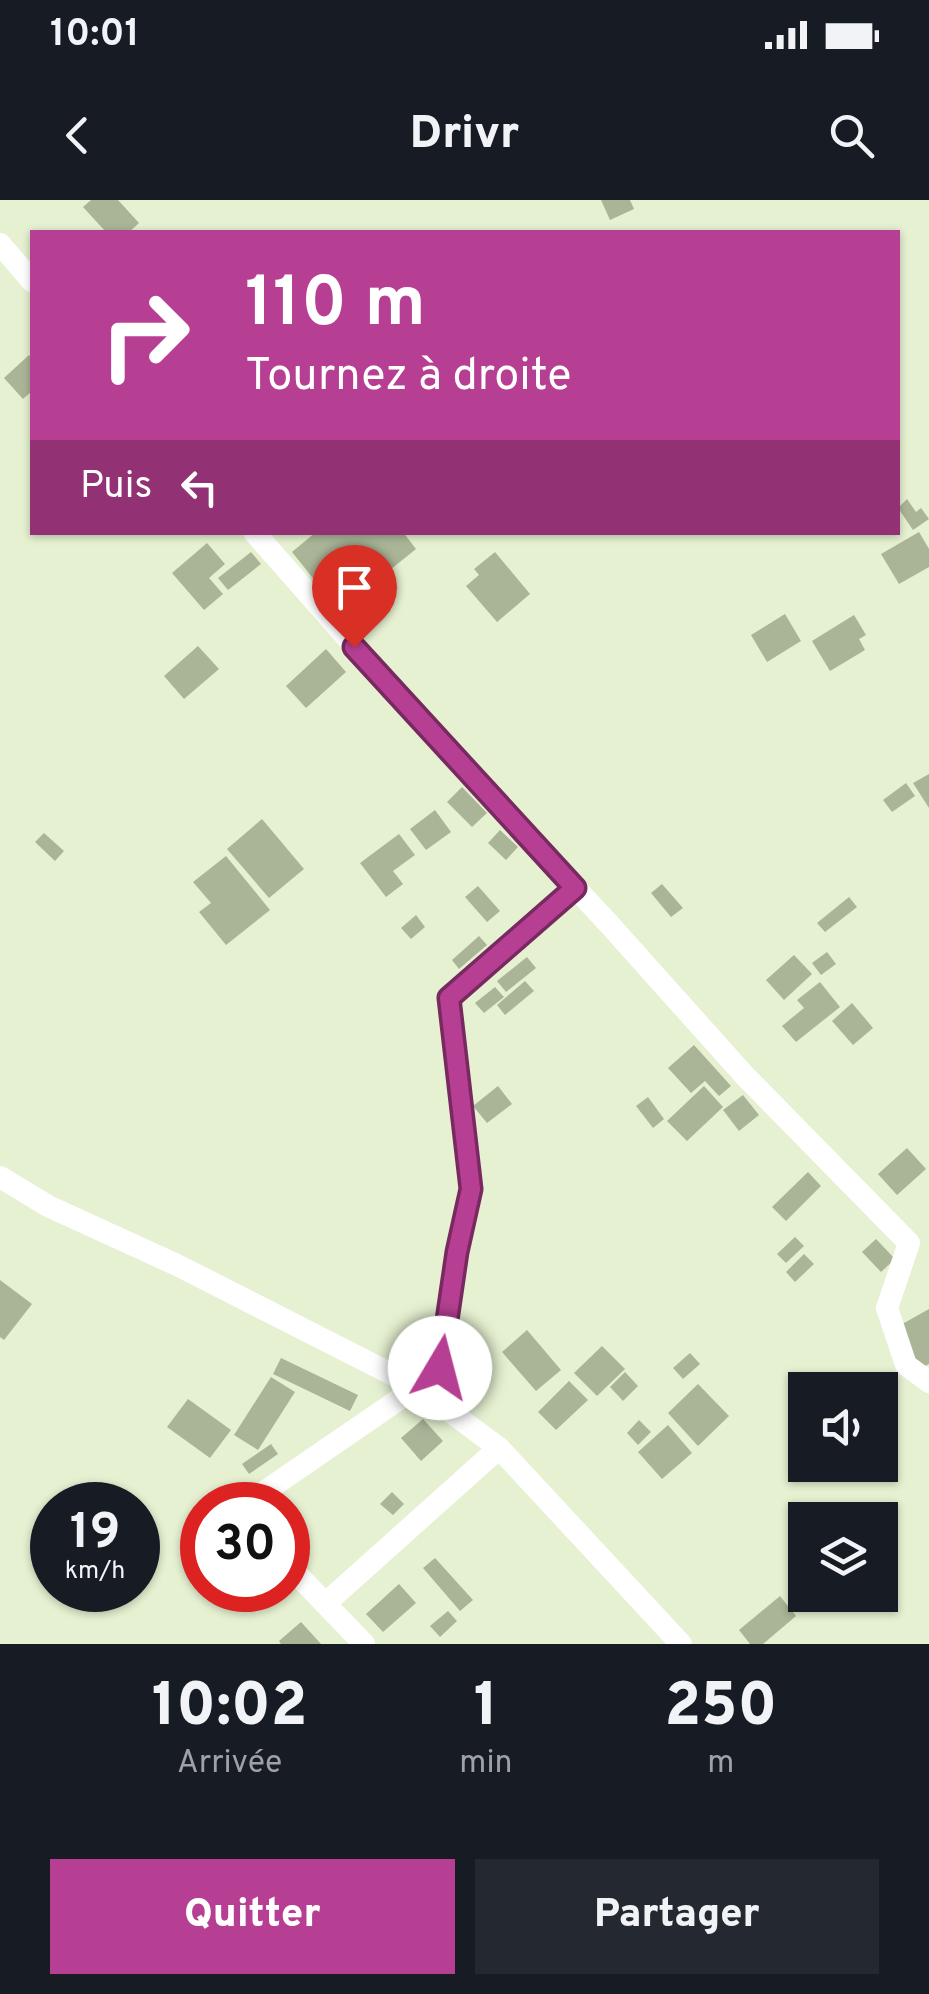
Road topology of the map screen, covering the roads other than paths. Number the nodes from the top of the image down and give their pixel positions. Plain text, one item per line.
1 (0, 244) edge
2 (30, 279) edge
3 (257, 535) edge
4 (575, 888) junction
5 (0, 1177) edge
6 (929, 1382) edge
7 (417, 1387) junction
8 (452, 1411) junction
9 (499, 1448) junction
10 (279, 1482) edge
11 (310, 1587) edge
12 (326, 1603) junction
13 (364, 1644) edge
14 (681, 1644) edge

1 - 2 street
3 - 4 street
4 - 6 street
4 - 8 street
5 - 7 street
7 - 8 street
7 - 10 street
8 - 9 street
9 - 12 street
9 - 14 street
11 - 12 street
12 - 13 street

